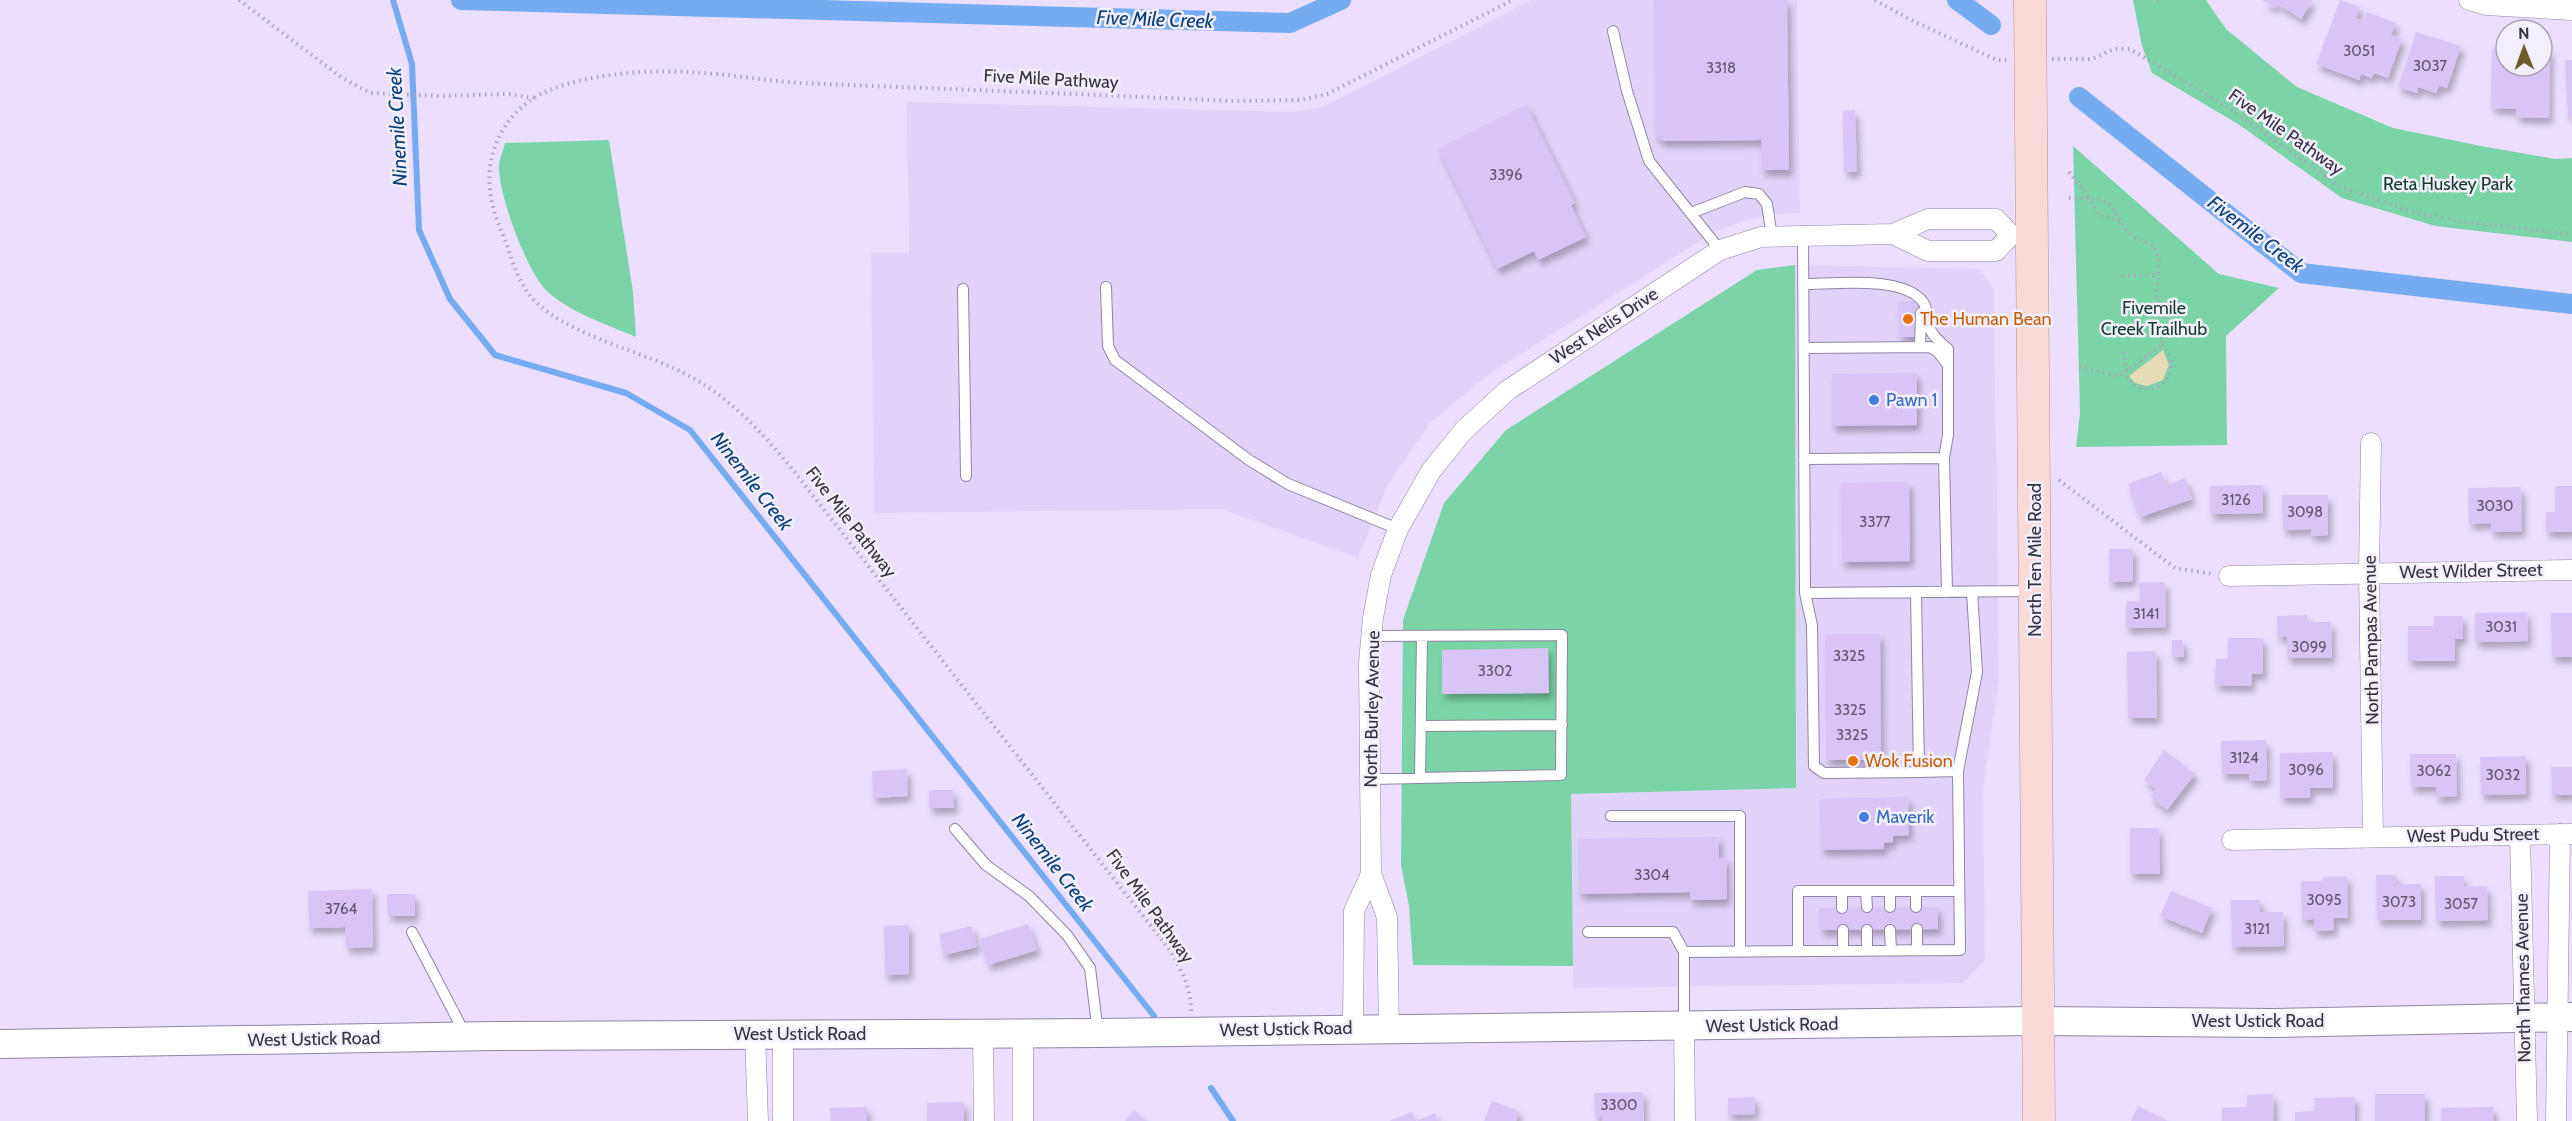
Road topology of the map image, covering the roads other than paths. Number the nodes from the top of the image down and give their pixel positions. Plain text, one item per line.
1 (2030, 0) edge
2 (2469, 0) edge
3 (2572, 10) edge
4 (1613, 31) dead end
5 (1691, 213) junction
6 (1803, 234) junction
7 (1893, 234) junction
8 (2022, 235) junction
9 (1772, 237) junction
10 (1720, 250) junction
11 (1803, 284) junction
12 (1106, 287) dead end
13 (963, 289) dead end
14 (1917, 294) junction
15 (1920, 346) junction
16 (1804, 348) junction
17 (1947, 364) junction
18 (2371, 443) dead end
19 (1944, 458) junction
20 (1804, 459) junction
21 (966, 476) dead end
22 (1394, 538) junction
23 (2572, 570) edge
24 (2369, 572) junction
25 (2229, 576) road end
26 (2035, 591) junction
27 (1916, 592) junction
28 (1947, 592) junction
29 (1972, 592) junction
30 (1805, 593) junction
31 (1372, 636) junction
32 (1422, 636) junction
33 (1562, 725) junction
34 (1421, 726) junction
35 (1958, 771) junction
36 (1919, 772) junction
37 (1420, 777) junction
38 (1370, 779) junction
39 (1611, 816) dead end
40 (955, 829) dead end
41 (2566, 834) edge
42 (2520, 835) junction
43 (2373, 837) junction
44 (2232, 840) dead end
45 (1371, 874) junction
46 (1842, 891) junction
47 (1866, 891) junction
48 (1890, 891) junction
49 (1959, 891) junction
50 (1916, 892) junction
51 (1867, 907) dead end
52 (1890, 907) dead end
53 (1916, 907) dead end
54 (1842, 908) dead end
55 (1917, 929) dead end
56 (1843, 930) dead end
57 (1867, 930) dead end
58 (1890, 930) dead end
59 (412, 932) dead end
60 (1588, 932) dead end
61 (1843, 950) junction
62 (1867, 950) junction
63 (1891, 950) junction
64 (1917, 950) junction
65 (1740, 951) junction
66 (1798, 951) junction
67 (1684, 952) junction
68 (2565, 1017) edge
69 (2523, 1018) junction
70 (2038, 1021) junction
71 (1684, 1026) junction
72 (1353, 1028) junction
73 (1389, 1028) junction
74 (1098, 1032) junction
75 (982, 1033) junction
76 (1023, 1033) junction
77 (769, 1034) junction
78 (467, 1036) junction
79 (0, 1044) edge
80 (758, 1121) edge
81 (783, 1121) edge
82 (984, 1121) edge
83 (1023, 1121) edge
84 (1685, 1121) edge
85 (2039, 1121) edge
86 (2527, 1121) edge
87 (2556, 1121) edge

1 - 8 main road, North Ten Mile Road
2 - 3 street
4 - 5 lane
5 - 9 lane
5 - 10 lane
6 - 7 street, West Nelis Drive
6 - 9 street, West Nelis Drive
6 - 11 lane
7 - 8 street, West Nelis Drive
7 - 8 street, West Nelis Drive
8 - 26 main road, North Ten Mile Road
9 - 10 street, West Nelis Drive
10 - 22 street, West Nelis Drive
11 - 14 lane
11 - 16 lane
12 - 22 lane
13 - 21 lane
14 - 15 lane
14 - 17 lane
15 - 16 lane
15 - 17 lane
16 - 20 lane
17 - 19 lane
18 - 24 street, North Pampas Avenue
19 - 20 lane
19 - 28 lane
20 - 30 lane
22 - 31 street, North Burley Avenue
23 - 24 street, West Wilder Street
24 - 25 street, West Wilder Street
24 - 43 street, North Pampas Avenue
26 - 29 lane
26 - 70 main road, North Ten Mile Road
27 - 28 lane
27 - 30 lane
27 - 36 lane
28 - 29 lane
29 - 35 lane
30 - 36 lane
31 - 32 lane
31 - 38 street, North Burley Avenue
32 - 33 lane
32 - 34 lane
33 - 34 lane
33 - 37 lane
34 - 37 lane
35 - 36 lane
35 - 49 lane
37 - 38 lane
38 - 45 street, North Burley Avenue
39 - 65 lane
40 - 74 lane
41 - 42 street, West Pudu Street
41 - 68 street, North Thames Avenue
42 - 43 street, West Pudu Street
42 - 69 street, North Thames Avenue
43 - 44 street, West Pudu Street
45 - 72 street, North Burley Avenue
45 - 73 street, North Burley Avenue
46 - 47 lane
46 - 54 lane
46 - 66 lane
47 - 48 lane
47 - 51 lane
48 - 50 lane
48 - 52 lane
49 - 50 lane
49 - 64 lane
50 - 53 lane
55 - 64 lane
56 - 61 lane
57 - 62 lane
58 - 63 lane
59 - 78 lane
60 - 67 lane
61 - 62 lane
61 - 66 lane
62 - 63 lane
63 - 64 lane
65 - 66 lane
65 - 67 lane
67 - 71 lane
68 - 69 main road, West Ustick Road
68 - 87 street, North Thames Avenue
69 - 70 main road, West Ustick Road
69 - 86 street, North Thames Avenue
70 - 71 main road, West Ustick Road
70 - 85 main road, North Ten Mile Road
71 - 73 main road, West Ustick Road
71 - 84 street
72 - 73 main road, West Ustick Road
72 - 74 main road, West Ustick Road
74 - 76 main road, West Ustick Road
75 - 76 main road, West Ustick Road
75 - 77 main road, West Ustick Road
75 - 82 street
76 - 83 street
77 - 78 main road, West Ustick Road
77 - 80 street
77 - 81 street
78 - 79 main road, West Ustick Road

